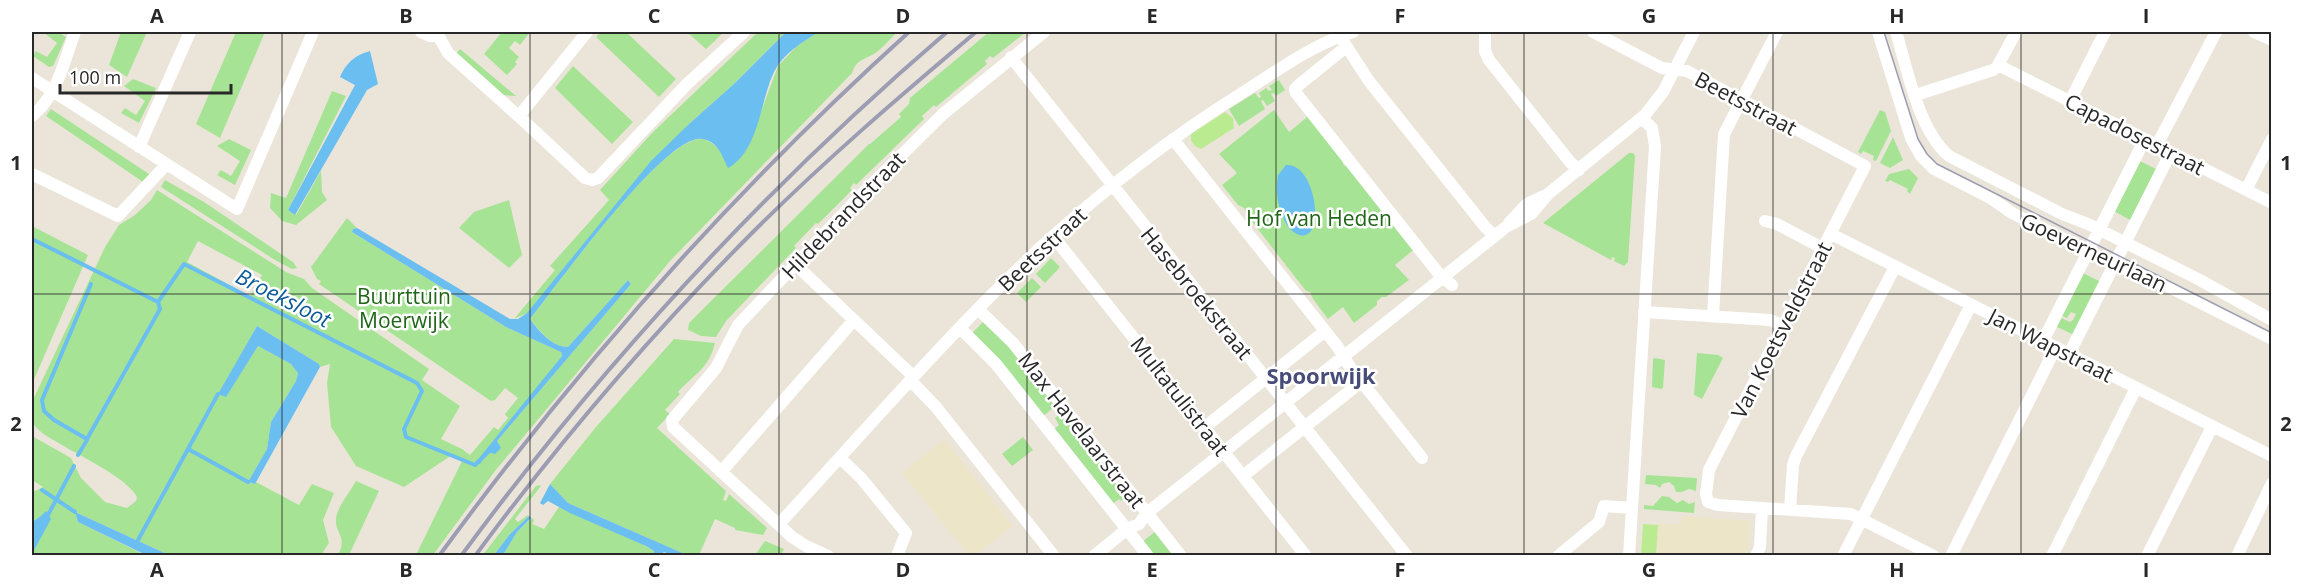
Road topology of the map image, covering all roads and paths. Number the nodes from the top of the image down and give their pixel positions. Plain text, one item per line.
1 (75, 32) edge
2 (190, 32) edge
3 (313, 32) edge
4 (422, 32) edge
5 (587, 32) edge
6 (744, 32) edge
7 (1044, 32) edge
8 (1353, 32) edge
9 (1485, 32) edge
10 (1593, 32) edge
11 (1694, 32) edge
12 (1777, 32) edge
13 (1878, 32) edge
14 (1896, 32) edge
15 (2016, 32) edge
16 (2105, 32) edge
17 (2216, 32) edge
18 (2255, 32) edge
19 (439, 33) edge
20 (1342, 38) edge
21 (2271, 40) edge
22 (1011, 57) junction
23 (1998, 65) junction
24 (1675, 70) junction
25 (32, 78) edge
26 (52, 92) junction
27 (1916, 95) junction
28 (1741, 100) junction
29 (2070, 101) junction
30 (32, 116) edge
31 (519, 116) junction
32 (1642, 118) junction
33 (1173, 139) junction
34 (2145, 139) junction
35 (2271, 139) edge
36 (2157, 145) junction
37 (139, 147) junction
38 (2171, 152) junction
39 (166, 165) junction
40 (1865, 166) joint
41 (1578, 170) junction
42 (32, 174) edge
43 (1113, 185) junction
44 (2246, 190) junction
45 (2271, 203) edge
46 (1765, 221) dead end
47 (2099, 229) junction
48 (1831, 234) junction
49 (1053, 236) junction
50 (1495, 236) junction
51 (2125, 242) junction
52 (1824, 249) junction
53 (2088, 251) junction
54 (795, 264) junction
55 (2114, 264) junction
56 (1895, 267) junction
57 (1447, 281) junction
58 (1971, 305) junction
59 (978, 309) junction
60 (1644, 312) junction
61 (1713, 316) junction
62 (854, 320) junction
63 (2271, 320) edge
64 (1784, 326) junction
65 (960, 328) junction
66 (1325, 331) junction
67 (2271, 339) edge
68 (2043, 341) junction
69 (2056, 348) junction
70 (2069, 354) junction
71 (1344, 357) junction
72 (912, 379) junction
73 (1266, 379) junction
74 (1361, 382) junction
75 (2136, 388) junction
76 (1285, 403) junction
77 (1205, 427) junction
78 (1304, 427) junction
79 (2212, 427) junction
80 (1224, 452) junction
81 (2271, 456) edge
82 (840, 458) junction
83 (1422, 458) dead end
84 (722, 472) junction
85 (1244, 476) junction
86 (2271, 483) edge
87 (1632, 508) junction
88 (1762, 508) junction
89 (1790, 510) junction
90 (1147, 513) junction
91 (1862, 519) junction
92 (778, 524) junction
93 (1127, 529) junction
94 (828, 555) edge
95 (897, 555) edge
96 (1054, 555) edge
97 (1094, 555) edge
98 (1148, 555) edge
99 (1181, 555) edge
100 (1306, 555) edge
101 (1407, 555) edge
102 (1558, 555) edge
103 (1629, 555) edge
104 (1756, 555) edge
105 (1844, 555) edge
106 (1934, 555) edge
107 (1951, 555) edge
108 (2052, 555) edge
109 (2146, 555) edge
110 (2238, 555) edge

1 - 26 street
2 - 37 street
3 - 39 street
4 - 19 street
5 - 31 street
6 - 31 street
7 - 22 street, Hildebrandstraat
8 - 20 street, Beetsstraat
9 - 41 street
10 - 24 street, Beetsstraat
11 - 24 street
12 - 28 street
13 - 53 street, Goeverneurlaan
14 - 27 street
15 - 23 street
16 - 29 street
17 - 36 street
18 - 21 street
19 - 31 street
20 - 33 street, Beetsstraat
20 - 50 street
20 - 57 street
22 - 43 street, Hasebroekstraat
22 - 54 street, Hildebrandstraat
23 - 27 street
23 - 29 street, Capadosestraat
24 - 28 street, Beetsstraat
24 - 32 street
25 - 26 street
26 - 30 street
26 - 37 street
27 - 47 street, Goeverneurlaan
28 - 40 street, Beetsstraat
28 - 61 street
29 - 34 street, Capadosestraat
32 - 41 street
32 - 60 street
33 - 43 street, Beetsstraat
33 - 66 street
34 - 36 street, Capadosestraat
34 - 47 street
35 - 44 street
36 - 38 street, Capadosestraat
37 - 39 street
38 - 44 street, Capadosestraat
38 - 51 street
39 - 42 street
40 - 48 street, Van Koetsveldstraat
41 - 50 street
43 - 49 street, Beetsstraat
43 - 73 street, Hasebroekstraat
44 - 45 street, Capadosestraat
46 - 52 street
47 - 51 street, Goeverneurlaan
47 - 53 street
48 - 52 street, Van Koetsveldstraat
48 - 56 street, Jan Wapstraat
49 - 59 street, Beetsstraat
49 - 77 street, Multatulistraat
50 - 57 street
51 - 55 street
51 - 63 street, Goeverneurlaan
52 - 64 street, Van Koetsveldstraat
53 - 55 street, Goeverneurlaan
53 - 68 street
54 - 62 street
54 - 84 street, Hildebrandstraat
55 - 67 street, Goeverneurlaan
55 - 70 street
56 - 58 street, Jan Wapstraat
56 - 89 street
57 - 71 street
58 - 68 street, Jan Wapstraat
58 - 91 street
59 - 65 street, Beetsstraat
59 - 90 street, Max Havelaarstraat
60 - 61 street
60 - 87 street
61 - 64 street
62 - 72 street
62 - 84 street
64 - 88 street, Van Koetsveldstraat
65 - 72 street, Beetsstraat
65 - 93 street, Max Havelaarstraat
66 - 71 street
66 - 73 street
68 - 69 street, Jan Wapstraat
69 - 70 street, Jan Wapstraat
69 - 107 street
70 - 75 street, Jan Wapstraat
71 - 74 street
71 - 76 street
72 - 82 street, Beetsstraat
72 - 96 street
73 - 76 street, Hasebroekstraat
73 - 77 street
74 - 78 street
74 - 83 street
75 - 79 street, Jan Wapstraat
75 - 108 street
76 - 78 street, Hasebroekstraat
76 - 80 street
77 - 80 street, Multatulistraat
78 - 85 street
78 - 101 street, Hasebroekstraat
79 - 81 street, Jan Wapstraat
79 - 109 street
80 - 85 street, Multatulistraat
80 - 90 street
82 - 92 street, Beetsstraat
82 - 95 street
84 - 92 street
85 - 100 street, Multatulistraat
86 - 110 street
87 - 102 street
87 - 103 street
88 - 89 street
88 - 104 street
89 - 91 street
90 - 93 street
90 - 99 street, Max Havelaarstraat
91 - 105 street
91 - 106 street
92 - 94 street
93 - 97 street
93 - 98 street, Max Havelaarstraat

